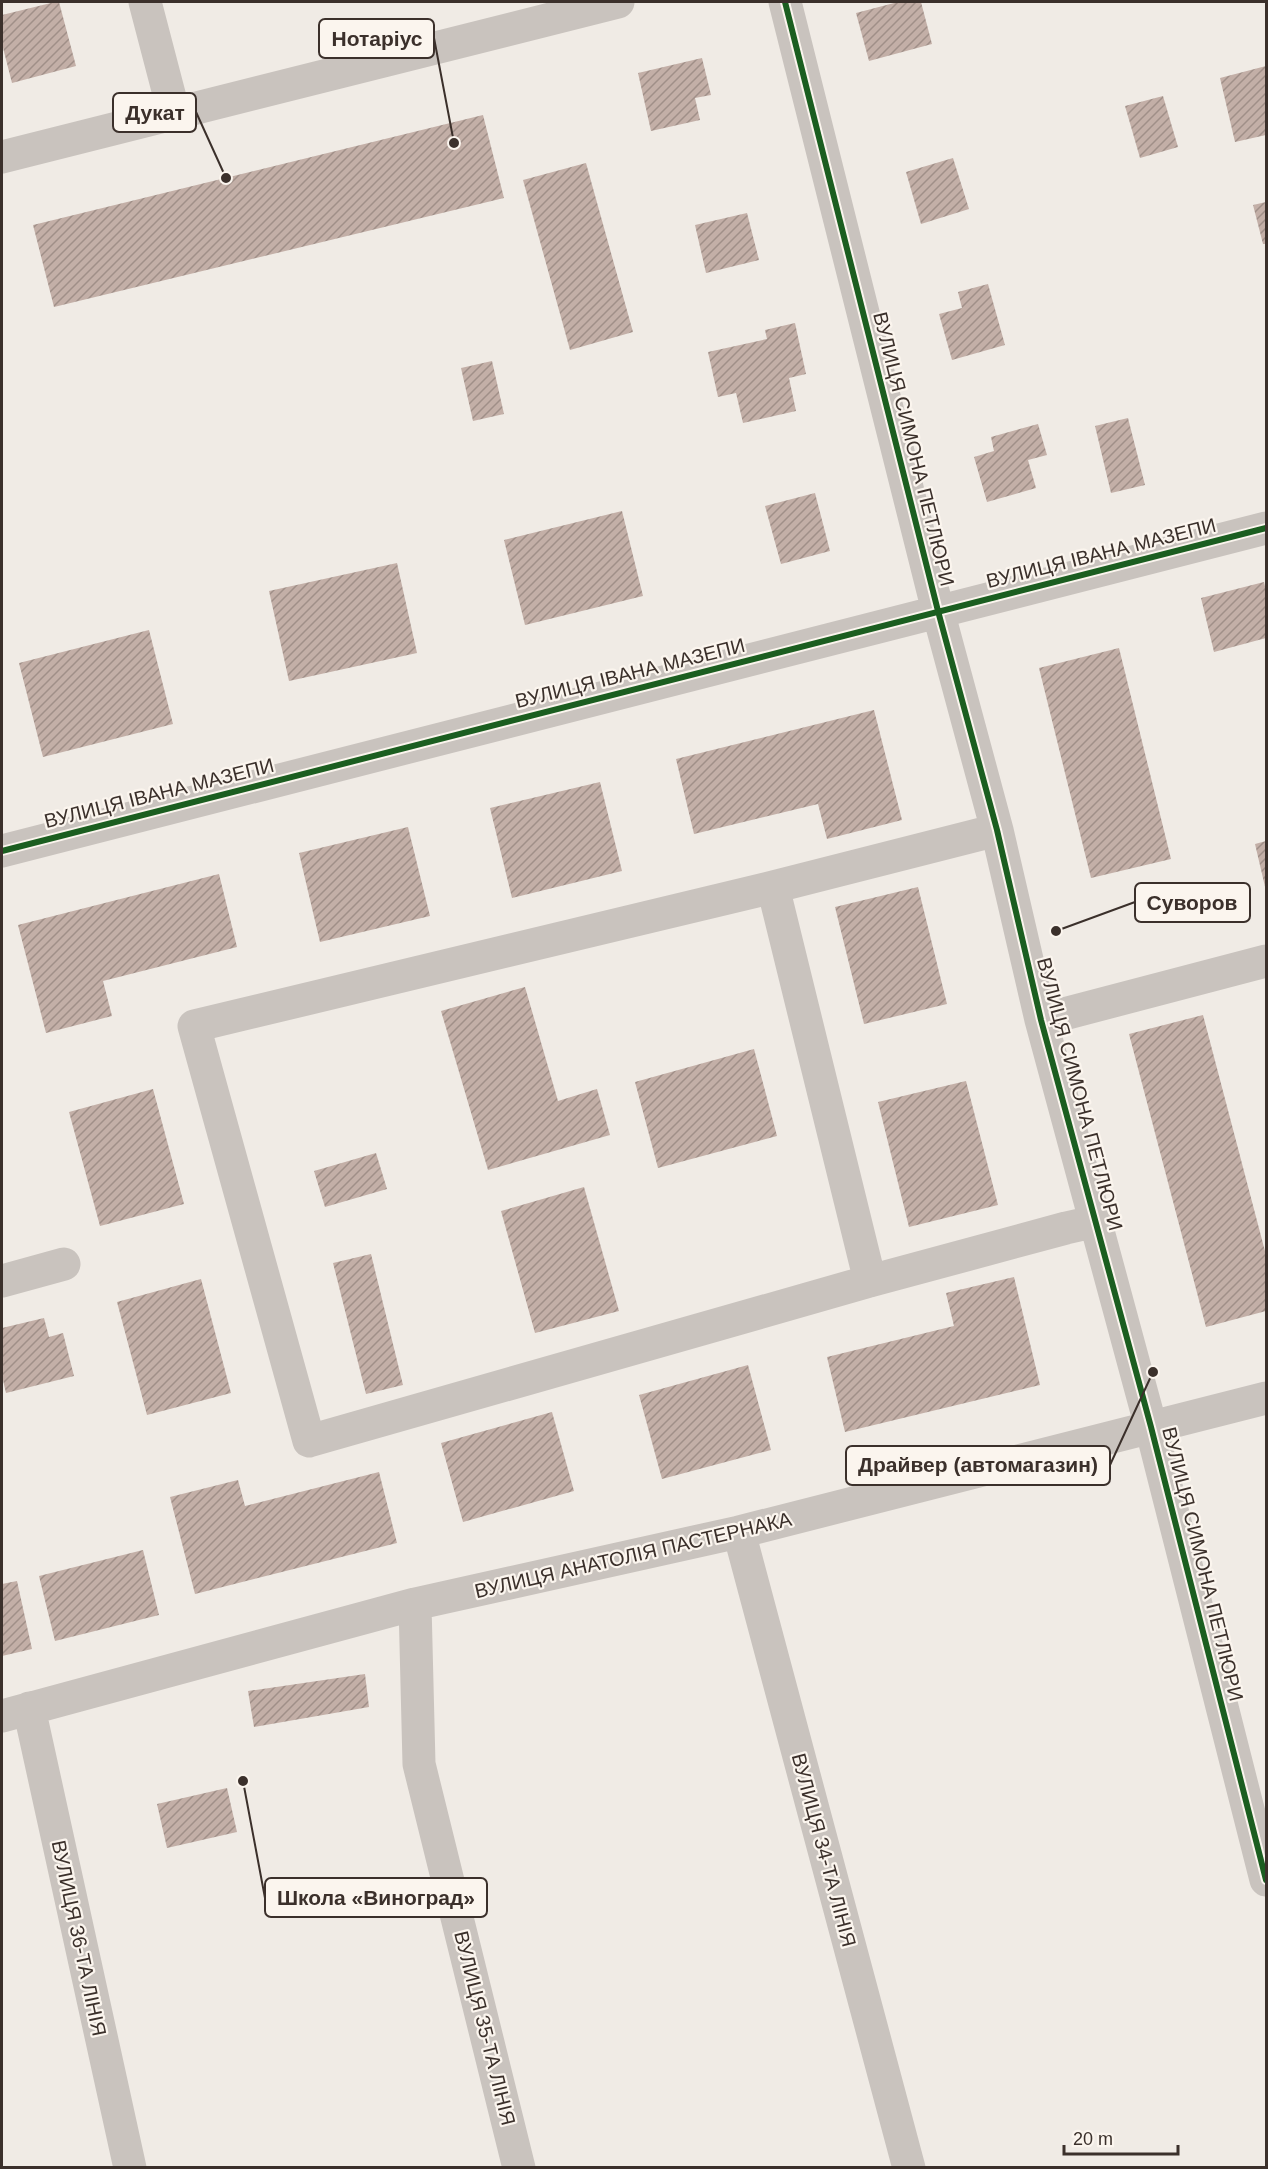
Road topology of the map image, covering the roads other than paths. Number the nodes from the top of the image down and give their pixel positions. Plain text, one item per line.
1 (146, 2) edge
2 (618, 2) edge
3 (785, 2) edge
4 (174, 113) junction
5 (2, 158) edge
6 (1266, 528) edge
7 (938, 611) junction
8 (997, 830) junction
9 (2, 850) edge
10 (773, 886) junction
11 (1266, 961) edge
12 (1041, 1020) junction
13 (1096, 1221) junction
14 (64, 1264) dead end
15 (2, 1281) edge
16 (870, 1281) junction
17 (1266, 1398) edge
18 (1151, 1427) junction
19 (740, 1532) junction
20 (416, 1604) junction
21 (15, 1712) edge
22 (1266, 1880) edge
23 (130, 2168) edge
24 (519, 2168) edge
25 (909, 2168) edge

1 - 4 street
2 - 4 street
3 - 7 street, ВУЛИЦЯ СИМОНА ПЕТЛЮРИ
4 - 5 street
6 - 7 street, ВУЛИЦЯ ІВАНА МАЗЕПИ
7 - 8 street, ВУЛИЦЯ СИМОНА ПЕТЛЮРИ
7 - 9 street, ВУЛИЦЯ ІВАНА МАЗЕПИ
8 - 10 street
8 - 12 street, ВУЛИЦЯ СИМОНА ПЕТЛЮРИ
10 - 16 street
10 - 16 street
11 - 12 street
12 - 13 street, ВУЛИЦЯ СИМОНА ПЕТЛЮРИ
13 - 16 street
13 - 18 street, ВУЛИЦЯ СИМОНА ПЕТЛЮРИ
14 - 15 street
17 - 18 street, ВУЛИЦЯ АНАТОЛІЯ ПАСТЕРНАКА
18 - 19 street, ВУЛИЦЯ АНАТОЛІЯ ПАСТЕРНАКА
18 - 22 street, ВУЛИЦЯ СИМОНА ПЕТЛЮРИ
19 - 20 street, ВУЛИЦЯ АНАТОЛІЯ ПАСТЕРНАКА
19 - 25 street, ВУЛИЦЯ 34-ТА ЛІНІЯ
20 - 21 street, ВУЛИЦЯ АНАТОЛІЯ ПАСТЕРНАКА
20 - 24 street, ВУЛИЦЯ 35-ТА ЛІНІЯ
21 - 23 street, ВУЛИЦЯ 36-ТА ЛІНІЯ

